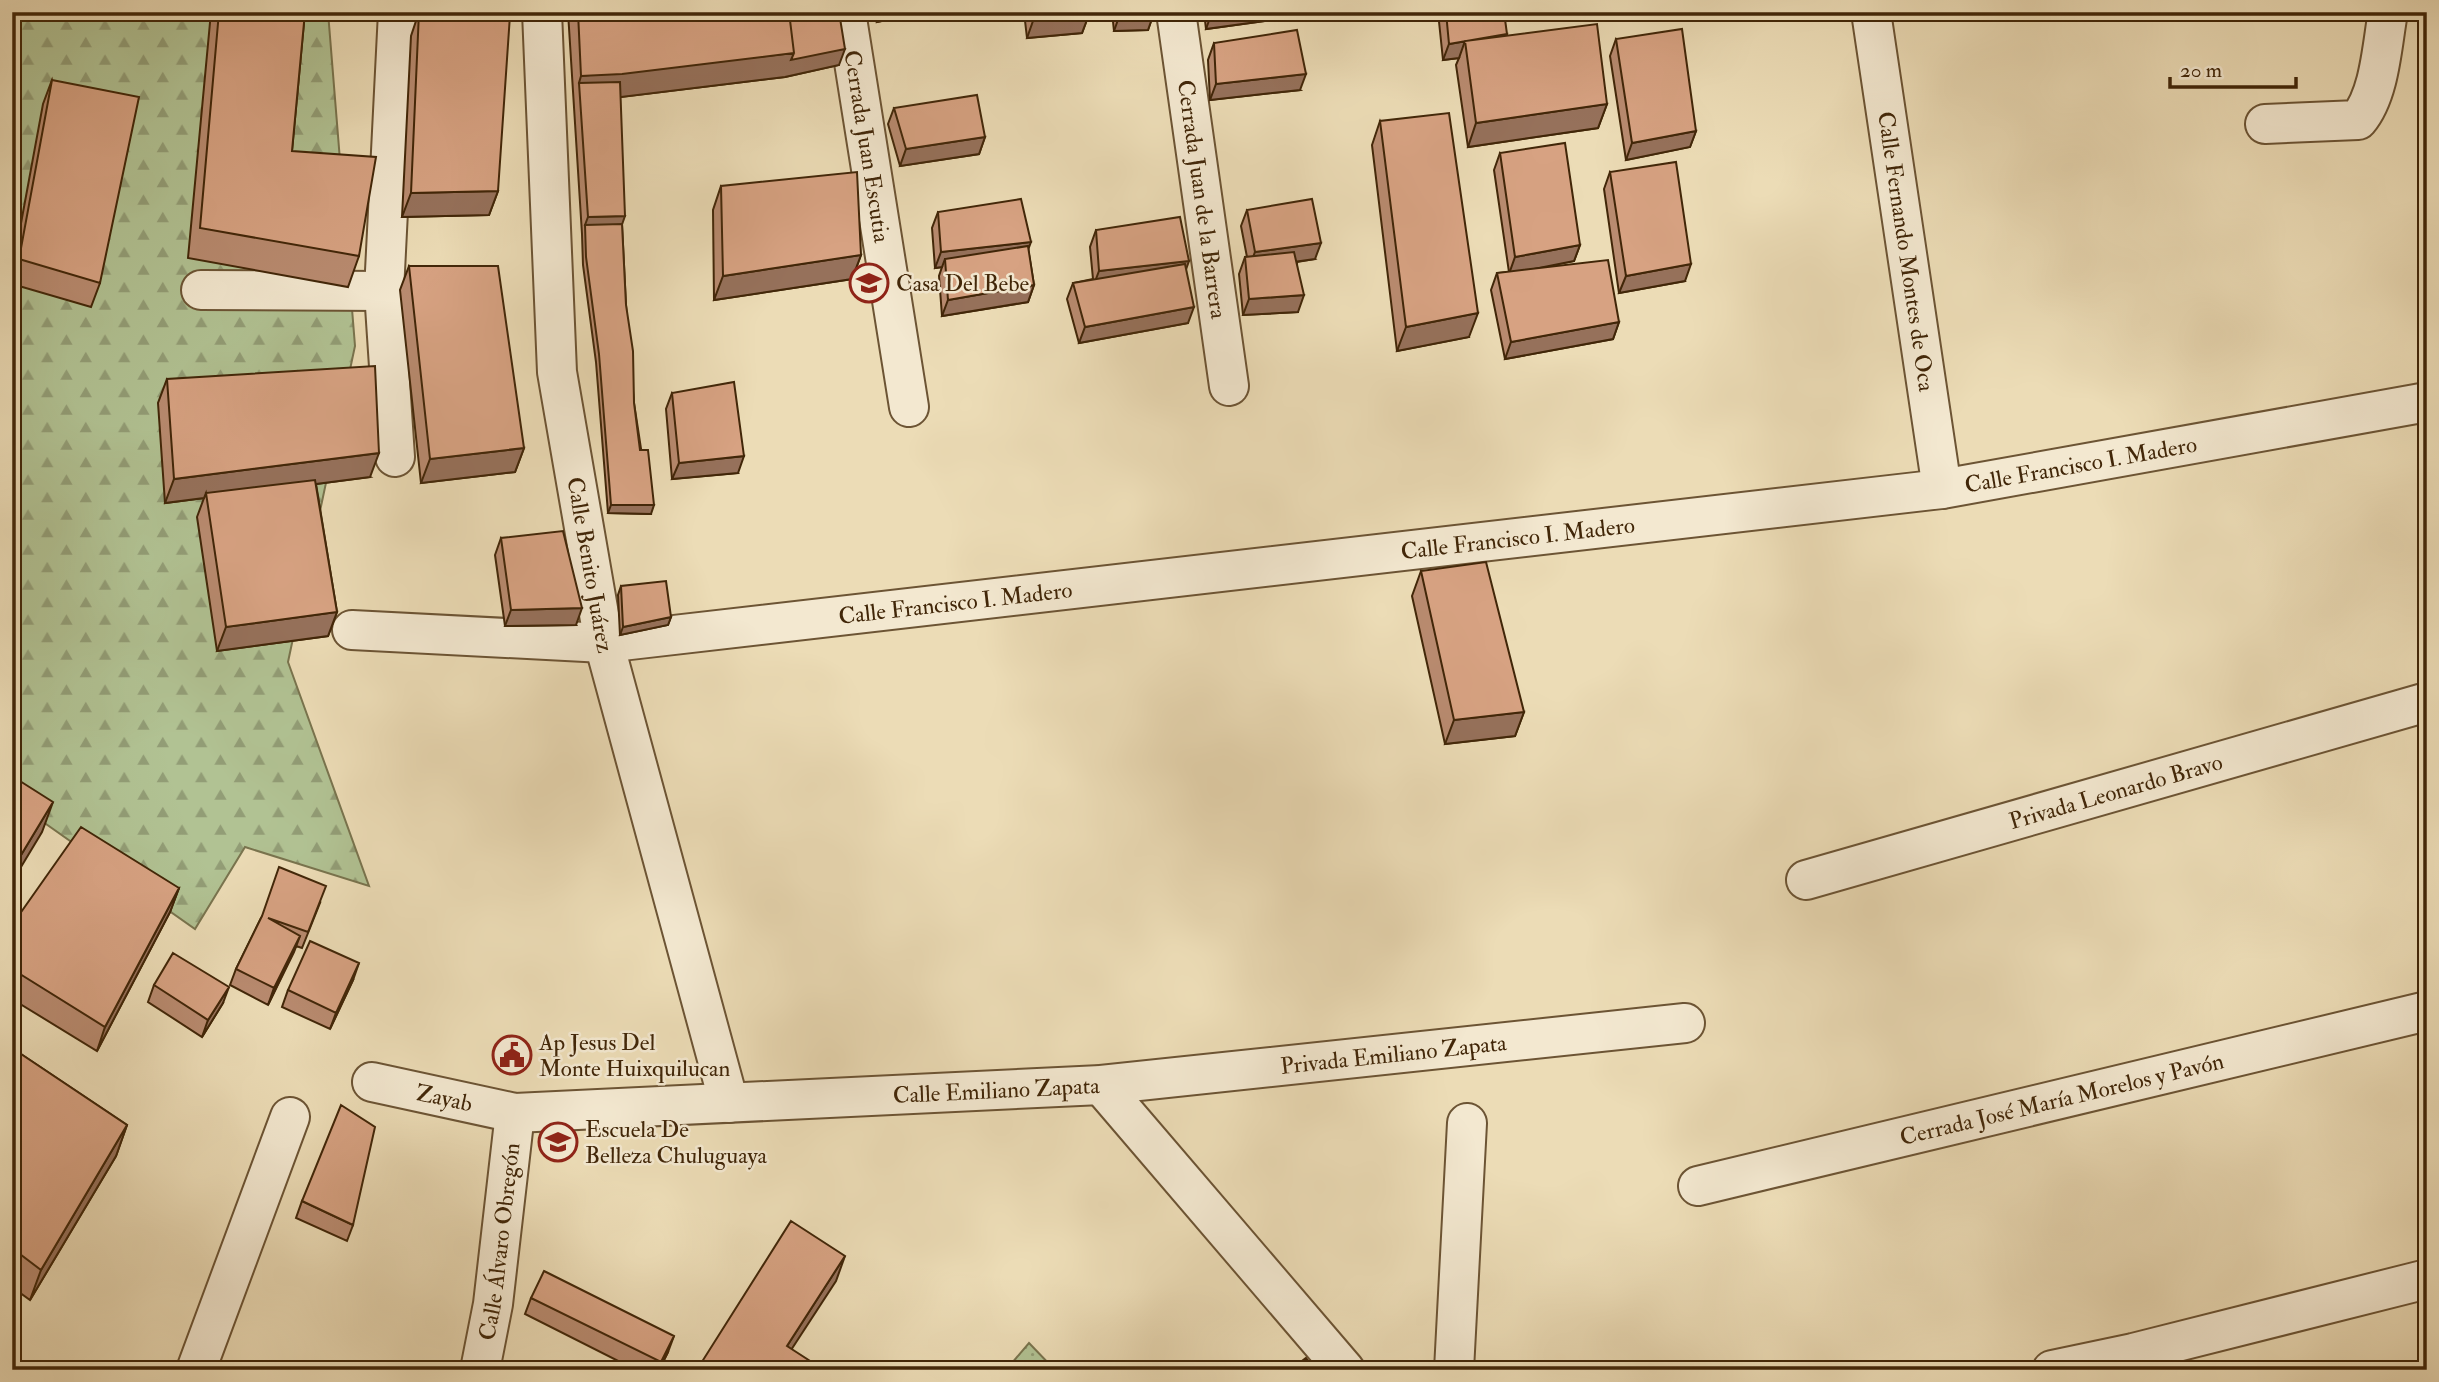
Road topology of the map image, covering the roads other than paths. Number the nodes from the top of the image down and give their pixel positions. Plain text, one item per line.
1 (398, 12) edge
2 (542, 12) edge
3 (846, 12) edge
4 (1176, 12) edge
5 (1871, 12) edge
6 (2388, 12) edge
7 (2264, 124) dead end
8 (201, 290) dead end
9 (384, 291) junction
10 (1229, 386) dead end
11 (2427, 402) edge
12 (909, 407) dead end
13 (395, 457) dead end
14 (1942, 489) junction
15 (352, 629) dead end
16 (604, 643) junction
17 (2427, 702) edge
18 (1806, 880) dead end
19 (2427, 1010) edge
20 (1685, 1023) dead end
21 (372, 1082) dead end
22 (1101, 1085) junction
23 (729, 1102) junction
24 (515, 1113) junction
25 (290, 1117) dead end
26 (1467, 1123) dead end
27 (1698, 1186) dead end
28 (2427, 1279) edge
29 (196, 1370) edge
30 (480, 1370) edge
31 (1345, 1370) edge
32 (1454, 1370) edge
33 (2052, 1370) edge

1 - 9 street
2 - 16 street, Calle Benito Juárez
3 - 12 street, Cerrada Juan Escutia
4 - 10 street, Cerrada Juan de la Barrera
5 - 14 street, Calle Fernando Montes de Oca
6 - 7 street
8 - 9 street
9 - 13 street
11 - 14 street, Calle Francisco I. Madero
14 - 16 street, Calle Francisco I. Madero
15 - 16 street, Calle Francisco I. Madero
16 - 23 street, Calle Benito Juárez
17 - 18 street, Privada Leonardo Bravo
19 - 27 street, Cerrada José María Morelos y Pavón
20 - 22 street, Privada Emiliano Zapata
21 - 24 street, Zayab
22 - 23 street, Calle Emiliano Zapata
22 - 31 street, Calle Emiliano Zapata
23 - 24 street, Calle Emiliano Zapata
24 - 30 street, Calle Álvaro Obregón
25 - 29 street
26 - 32 street
28 - 33 street

